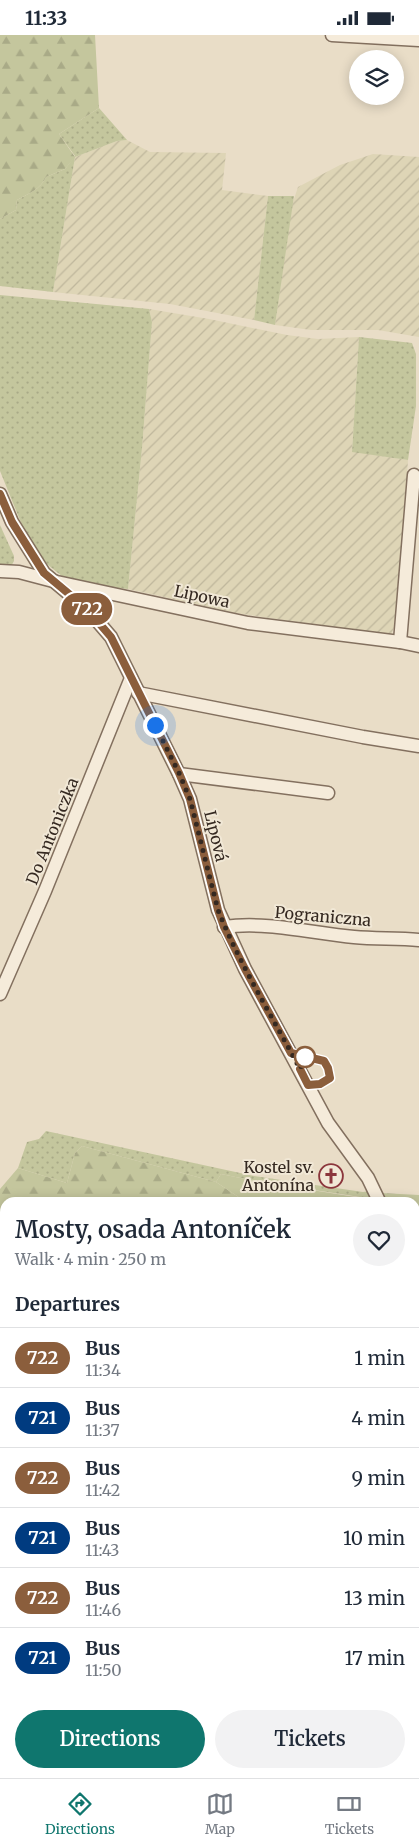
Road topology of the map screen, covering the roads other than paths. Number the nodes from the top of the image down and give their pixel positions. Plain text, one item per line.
1 (332, 35) edge
2 (419, 39) edge
3 (414, 475) dead end
4 (0, 494) edge
5 (0, 571) edge
6 (57, 582) junction
7 (400, 642) junction
8 (419, 646) edge
9 (131, 678) junction
10 (138, 693) junction
11 (419, 746) edge
12 (179, 773) junction
13 (328, 793) dead end
14 (224, 927) junction
15 (419, 940) edge
16 (0, 994) edge
17 (377, 1197) edge

1 - 2 street
3 - 7 street
4 - 6 street, Lípová
5 - 6 street, Lipowa
6 - 7 street, Lipowa
6 - 9 street, Lípová
7 - 8 street, Lipowa
9 - 10 street, Lípová
9 - 16 street, Do Antoniczka
10 - 11 street
10 - 12 street, Lípová
12 - 13 street
12 - 14 street, Lípová
14 - 15 street, Pograniczna
14 - 17 street, Lípová

